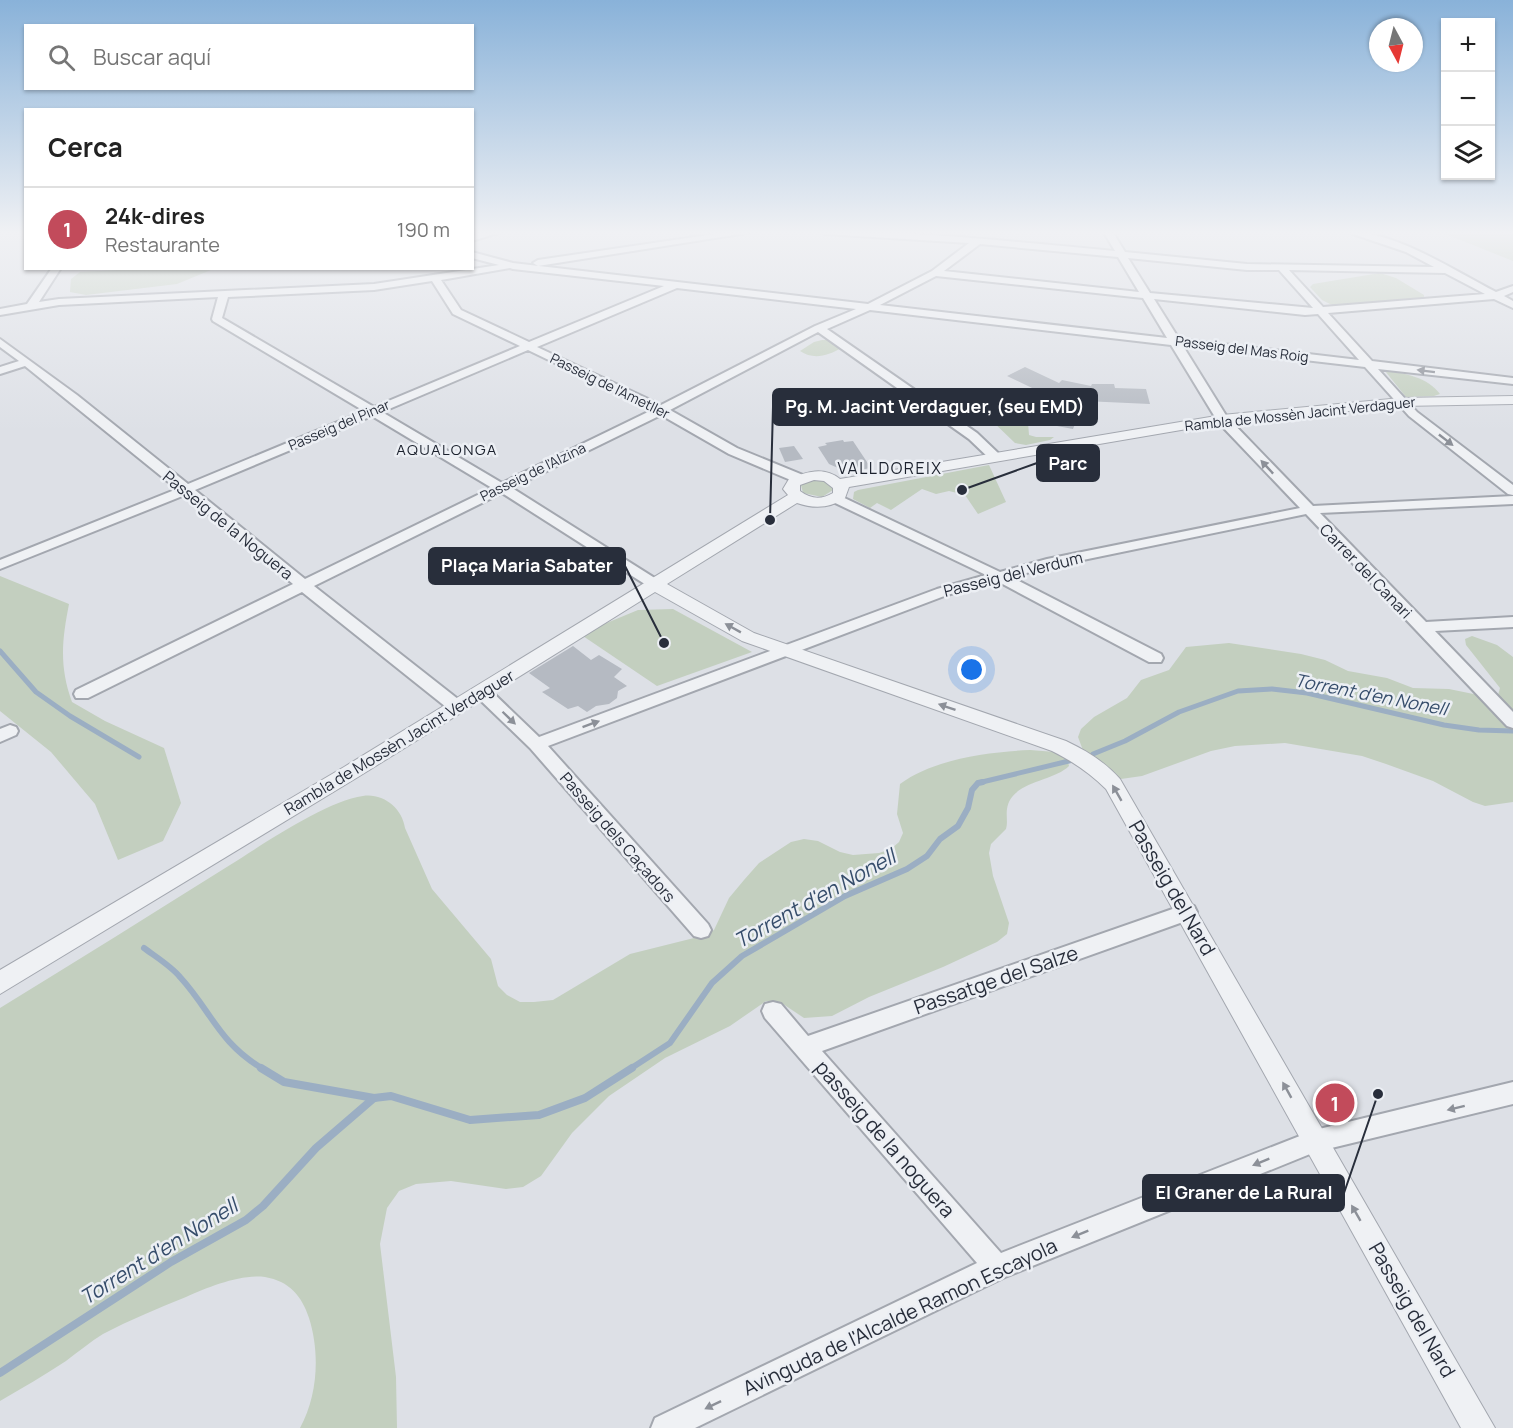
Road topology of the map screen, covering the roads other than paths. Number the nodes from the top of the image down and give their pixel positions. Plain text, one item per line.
1 (37, 298) edge
2 (160, 298) edge
3 (223, 298) edge
4 (448, 298) edge
5 (645, 298) edge
6 (797, 298) edge
7 (887, 298) edge
8 (1148, 298) edge
9 (1164, 298) edge
10 (1307, 298) edge
11 (1478, 298) edge
12 (1498, 298) edge
13 (32, 305) junction
14 (1513, 305) edge
15 (871, 306) junction
16 (0, 312) edge
17 (1320, 313) junction
18 (819, 328) junction
19 (1176, 341) junction
20 (0, 342) edge
21 (531, 347) junction
22 (27, 362) junction
23 (1367, 364) junction
24 (0, 371) edge
25 (1510, 382) edge
26 (1513, 393) edge
27 (1513, 400) edge
28 (1401, 402) junction
29 (661, 410) junction
30 (371, 411) junction
31 (1222, 419) junction
32 (994, 456) junction
33 (502, 488) junction
34 (797, 488) junction
35 (185, 490) junction
36 (838, 491) junction
37 (1513, 491) edge
38 (1513, 500) edge
39 (1307, 510) junction
40 (0, 565) edge
41 (998, 576) junction
42 (303, 585) junction
43 (656, 585) junction
44 (1513, 622) edge
45 (1420, 627) junction
46 (786, 652) junction
47 (1155, 658) dead end
48 (482, 692) junction
49 (82, 694) dead end
50 (457, 707) junction
51 (1507, 716) edge
52 (536, 744) junction
53 (1187, 912) junction
54 (701, 930) dead end
55 (0, 983) edge
56 (773, 1011) dead end
57 (805, 1047) junction
58 (1513, 1093) edge
59 (1316, 1141) junction
60 (997, 1267) junction
61 (665, 1428) edge
62 (1479, 1428) edge

1 - 13 street
2 - 13 street
3 - 30 street
4 - 21 street, Passeig de l'Ametller
5 - 21 street, Passeig del Pinar
6 - 15 street, Passeig del Mas Roig
7 - 15 street, Passeig de l'Alzina
8 - 19 street, Carrer del Canari
9 - 17 street
10 - 17 street
11 - 17 street
12 - 14 street
13 - 16 street
15 - 18 street, Passeig de l'Alzina
15 - 19 street, Passeig del Mas Roig
17 - 23 street
18 - 29 street, Passeig de l'Alzina
18 - 32 street
19 - 23 street, Passeig del Mas Roig
19 - 31 street, Carrer del Canari
20 - 22 street, Passeig de la Noguera
21 - 29 street, Passeig de l'Ametller
21 - 30 street, Passeig del Pinar
22 - 24 street
22 - 35 street, Passeig de la Noguera
25 -> 23 street, Passeig del Mas Roig
23 - 28 street
26 - 27 street
27 - 28 street, Rambla de Mossèn Jacint Verdaguer
28 - 31 street, Rambla de Mossèn Jacint Verdaguer
28 -> 37 street
29 - 33 street, Passeig de l'Alzina
29 - 34 street, Passeig de l'Ametller
30 - 33 street
30 - 35 street, Passeig del Pinar
31 - 32 street, Rambla de Mossèn Jacint Verdaguer
39 -> 31 street, Carrer del Canari
32 - 36 street, Rambla de Mossèn Jacint Verdaguer
33 - 42 street, Passeig de l'Alzina
33 - 43 street
34 - 36 street, Rambla de Mossèn Jacint Verdaguer
34 - 36 street
34 - 43 street, Rambla de Mossèn Jacint Verdaguer
35 - 40 street, Passeig del Pinar
35 - 42 street, Passeig de la Noguera
36 - 41 street
38 - 39 street, Passeig del Verdum
39 - 41 street, Passeig del Verdum
39 - 45 street, Carrer del Canari
41 - 46 street, Passeig del Verdum
41 - 47 street
42 - 49 street, Passeig de l'Alzina
42 - 50 street, Passeig de la Noguera
46 -> 43 street, Passeig del Nard
43 - 48 street, Rambla de Mossèn Jacint Verdaguer
44 - 45 street
45 - 51 street, Carrer del Canari
52 -> 46 street, Passeig del Verdum
53 -> 46 street, Passeig del Nard
48 - 50 street, Rambla de Mossèn Jacint Verdaguer
48 -> 52 street
50 - 55 street, Rambla de Mossèn Jacint Verdaguer
52 - 54 street, Passeig dels Caçadors
53 - 57 street, Passatge del Salze
59 -> 53 street, Passeig del Nard
56 - 57 street, passeig de la noguera
57 - 60 street, passeig de la noguera
58 -> 59 street, Avinguda de l'Alcalde Ramon Escayola
59 -> 60 street, Avinguda de l'Alcalde Ramon Escayola
62 -> 59 street, Passeig del Nard
60 -> 61 street, Avinguda de l'Alcalde Ramon Escayola

